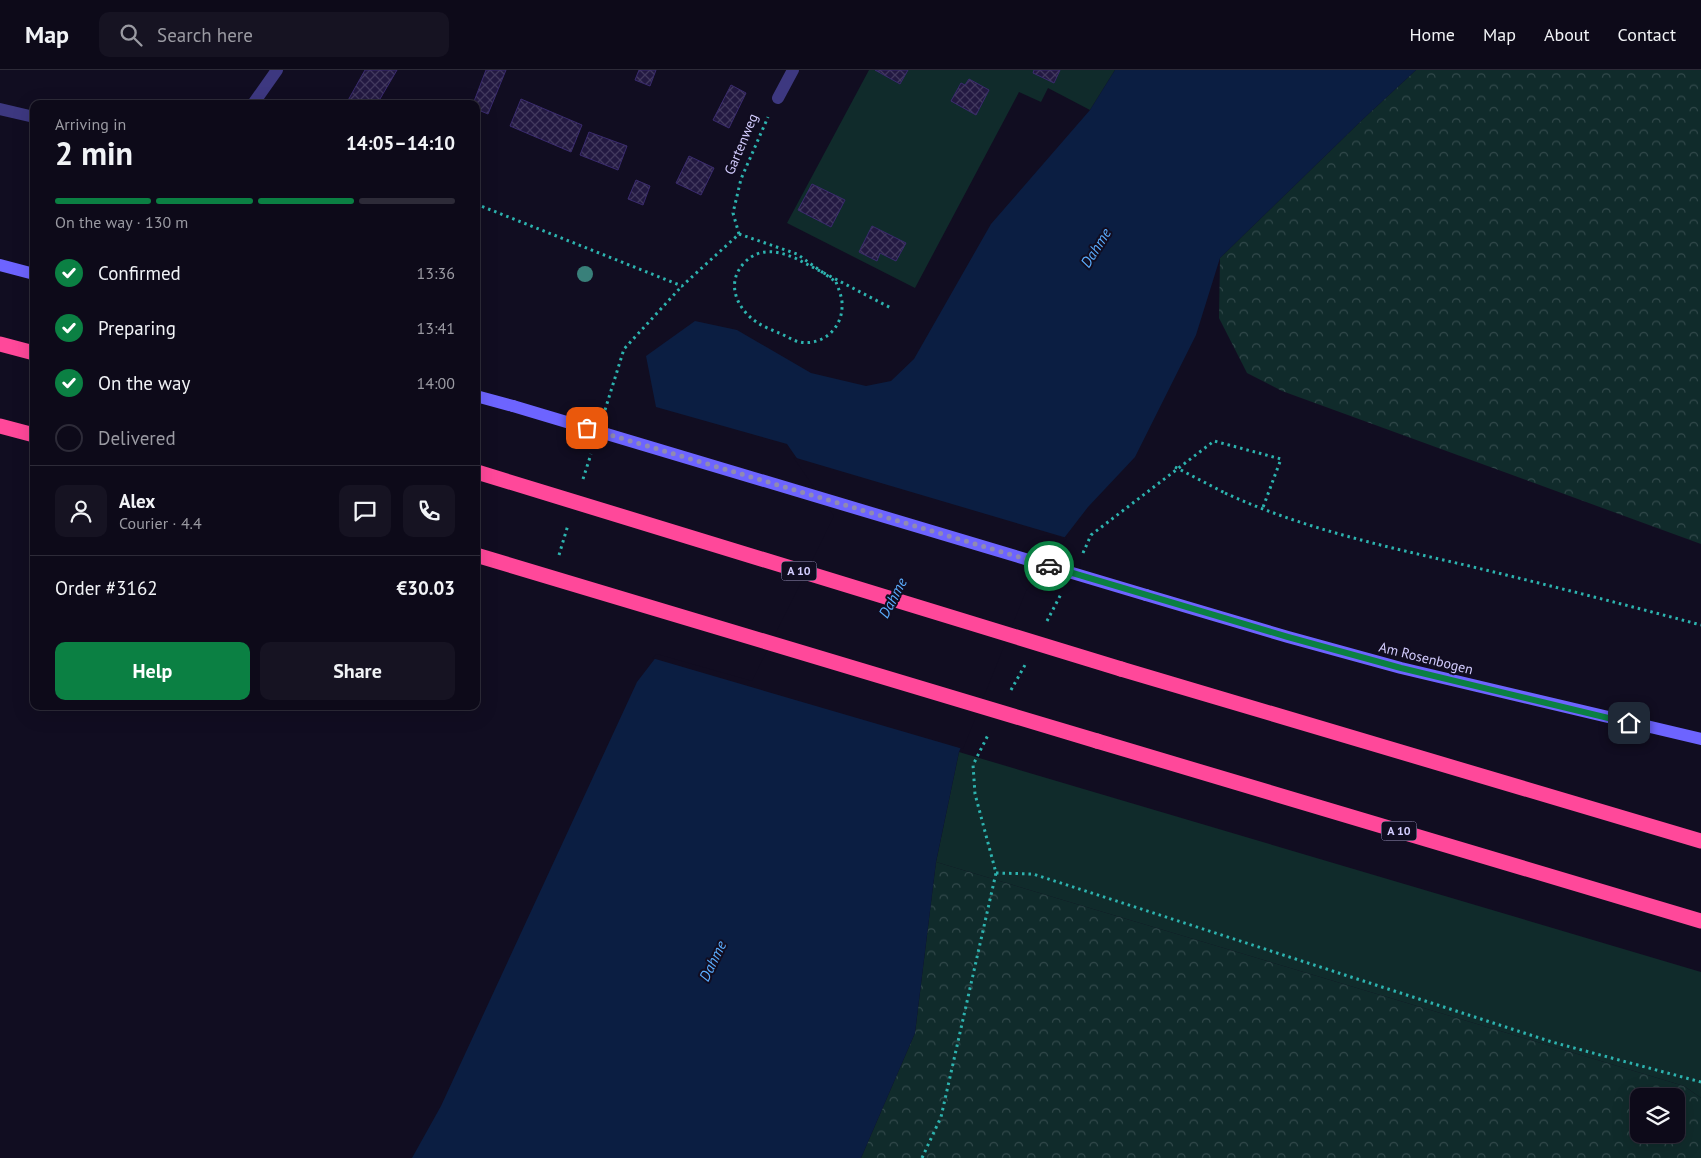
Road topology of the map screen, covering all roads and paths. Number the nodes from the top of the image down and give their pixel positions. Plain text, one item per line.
1 (277, 70) edge
2 (793, 70) edge
3 (778, 98) joint
4 (256, 100) edge
5 (0, 109) edge
6 (30, 116) edge
7 (480, 206) edge
8 (739, 234) junction
9 (0, 266) edge
10 (30, 273) edge
11 (891, 308) dead end
12 (0, 344) edge
13 (30, 352) edge
14 (480, 397) edge
15 (0, 426) edge
16 (30, 434) edge
17 (1175, 467) dead end
18 (480, 473) edge
19 (1262, 510) junction
20 (1082, 553) dead end
21 (480, 556) edge
22 (1064, 588) dead end
23 (1046, 624) dead end
24 (1701, 625) edge
25 (1028, 659) dead end
26 (1009, 694) dead end
27 (991, 730) dead end
28 (1701, 739) edge
29 (1701, 841) edge
30 (996, 873) junction
31 (1701, 921) edge
32 (1701, 1082) edge
33 (922, 1158) edge

1 - 4 lane
2 - 3 lane
3 - 8 path, Gartenweg
5 - 6 lane
7 - 8 path
8 - 11 path, bridge
9 - 10 main road
12 - 13 highway
14 - 28 main road, Am Rosenbogen, bridge
15 - 16 highway
17 - 19 path, bridge
18 - 29 highway, A 10, bridge
19 - 20 path
19 - 24 path
21 - 31 highway, A 10, bridge
22 - 23 path
25 - 26 path
27 - 30 path
30 - 32 path
30 - 33 path

